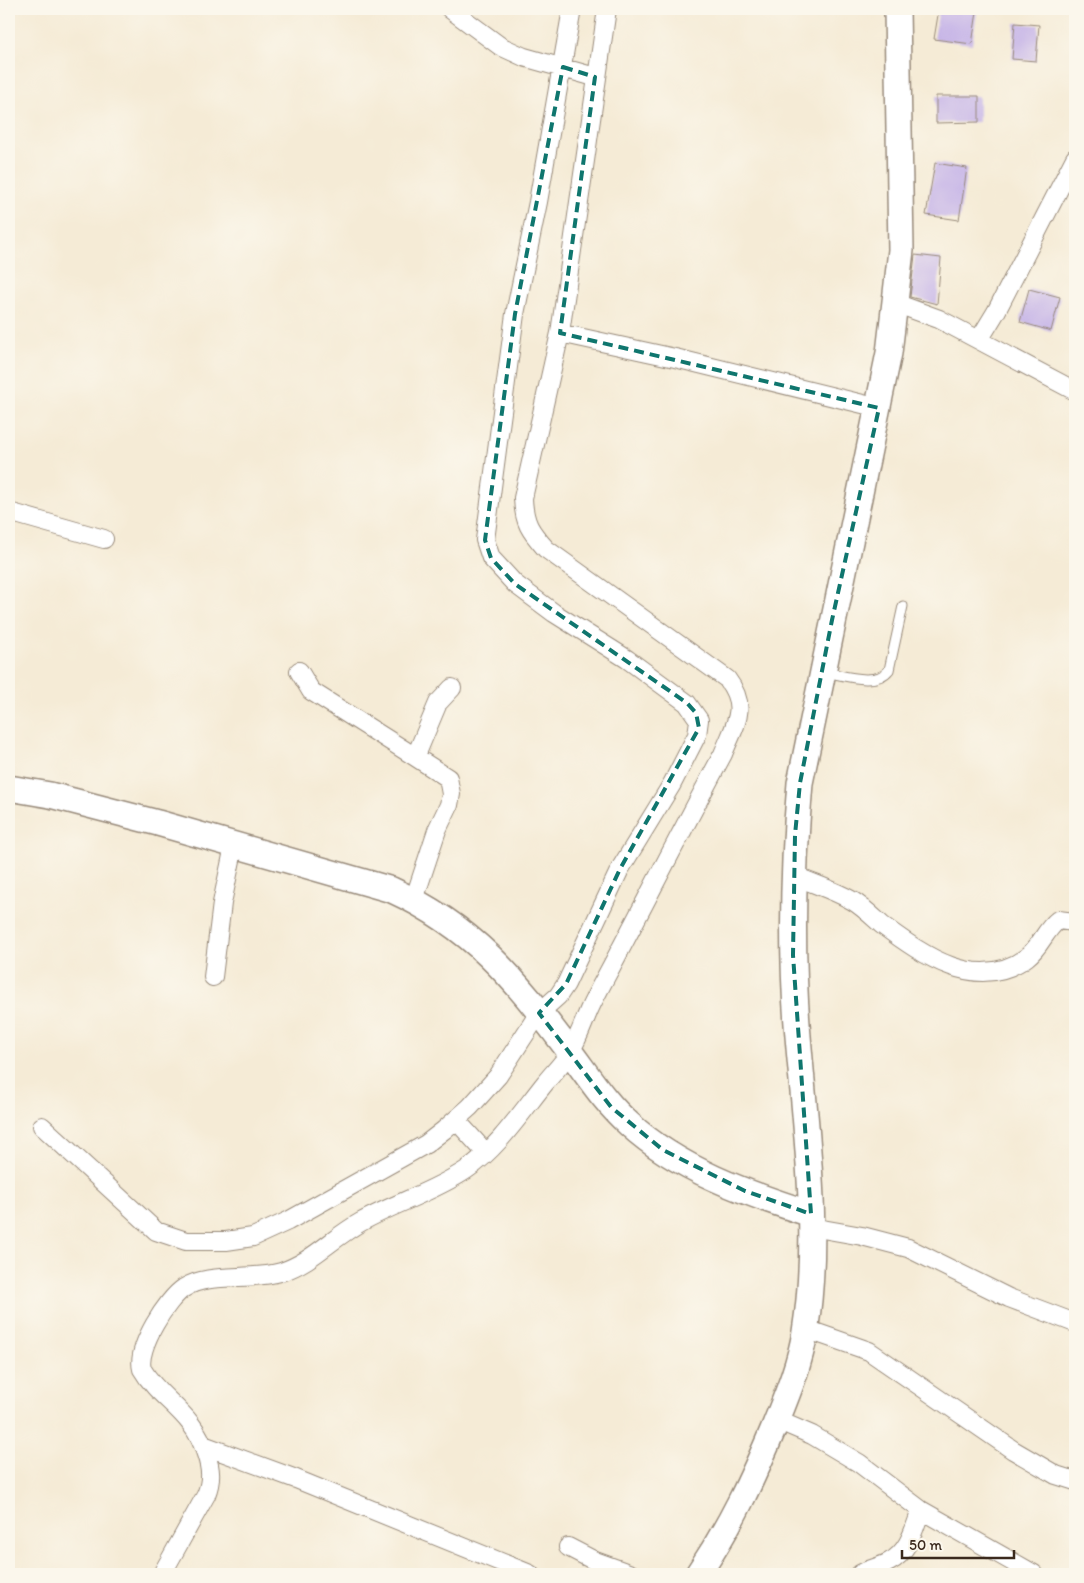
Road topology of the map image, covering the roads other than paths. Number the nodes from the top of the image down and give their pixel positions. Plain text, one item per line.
1 (450, 9) edge
2 (572, 9) edge
3 (607, 9) edge
4 (898, 9) edge
5 (565, 68) junction
6 (592, 76) junction
7 (1075, 158) edge
8 (895, 303) junction
9 (560, 333) junction
10 (979, 340) junction
11 (1075, 391) edge
12 (879, 408) junction
13 (9, 512) edge
14 (104, 539) dead end
15 (903, 606) dead end
16 (299, 671) dead end
17 (822, 672) junction
18 (452, 688) dead end
19 (417, 758) junction
20 (9, 788) edge
21 (234, 846) junction
22 (793, 875) junction
23 (414, 900) junction
24 (1075, 922) edge
25 (213, 977) dead end
26 (542, 1016) junction
27 (568, 1049) junction
28 (458, 1123) junction
29 (42, 1126) dead end
30 (482, 1149) junction
31 (811, 1220) junction
32 (1075, 1322) edge
33 (806, 1329) junction
34 (777, 1420) junction
35 (203, 1445) junction
36 (1075, 1481) edge
37 (921, 1510) junction
38 (568, 1547) dead end
39 (162, 1574) edge
40 (530, 1574) edge
41 (631, 1574) edge
42 (698, 1574) edge
43 (860, 1574) edge
44 (1034, 1574) edge

1 - 5 street
2 - 5 street
3 - 6 street
4 - 8 main road
5 - 6 street
5 - 26 street
6 - 9 street
7 - 10 street
8 - 10 street
8 - 12 main road
9 - 12 street
9 - 27 street
10 - 11 street
12 - 17 main road
13 - 14 street
15 - 17 lane
16 - 19 street
17 - 22 main road
18 - 19 street
19 - 23 street
20 - 21 main road
21 - 23 main road
21 - 25 street
22 - 24 street
22 - 31 main road
23 - 26 main road
26 - 27 main road
26 - 28 street
27 - 30 street
27 - 31 main road
28 - 29 street
28 - 30 street
30 - 35 street
31 - 32 street
31 - 33 main road
33 - 34 main road
33 - 36 street
34 - 37 street
34 - 42 main road
35 - 39 street
35 - 40 street
37 - 43 street
37 - 44 street
38 - 41 street

